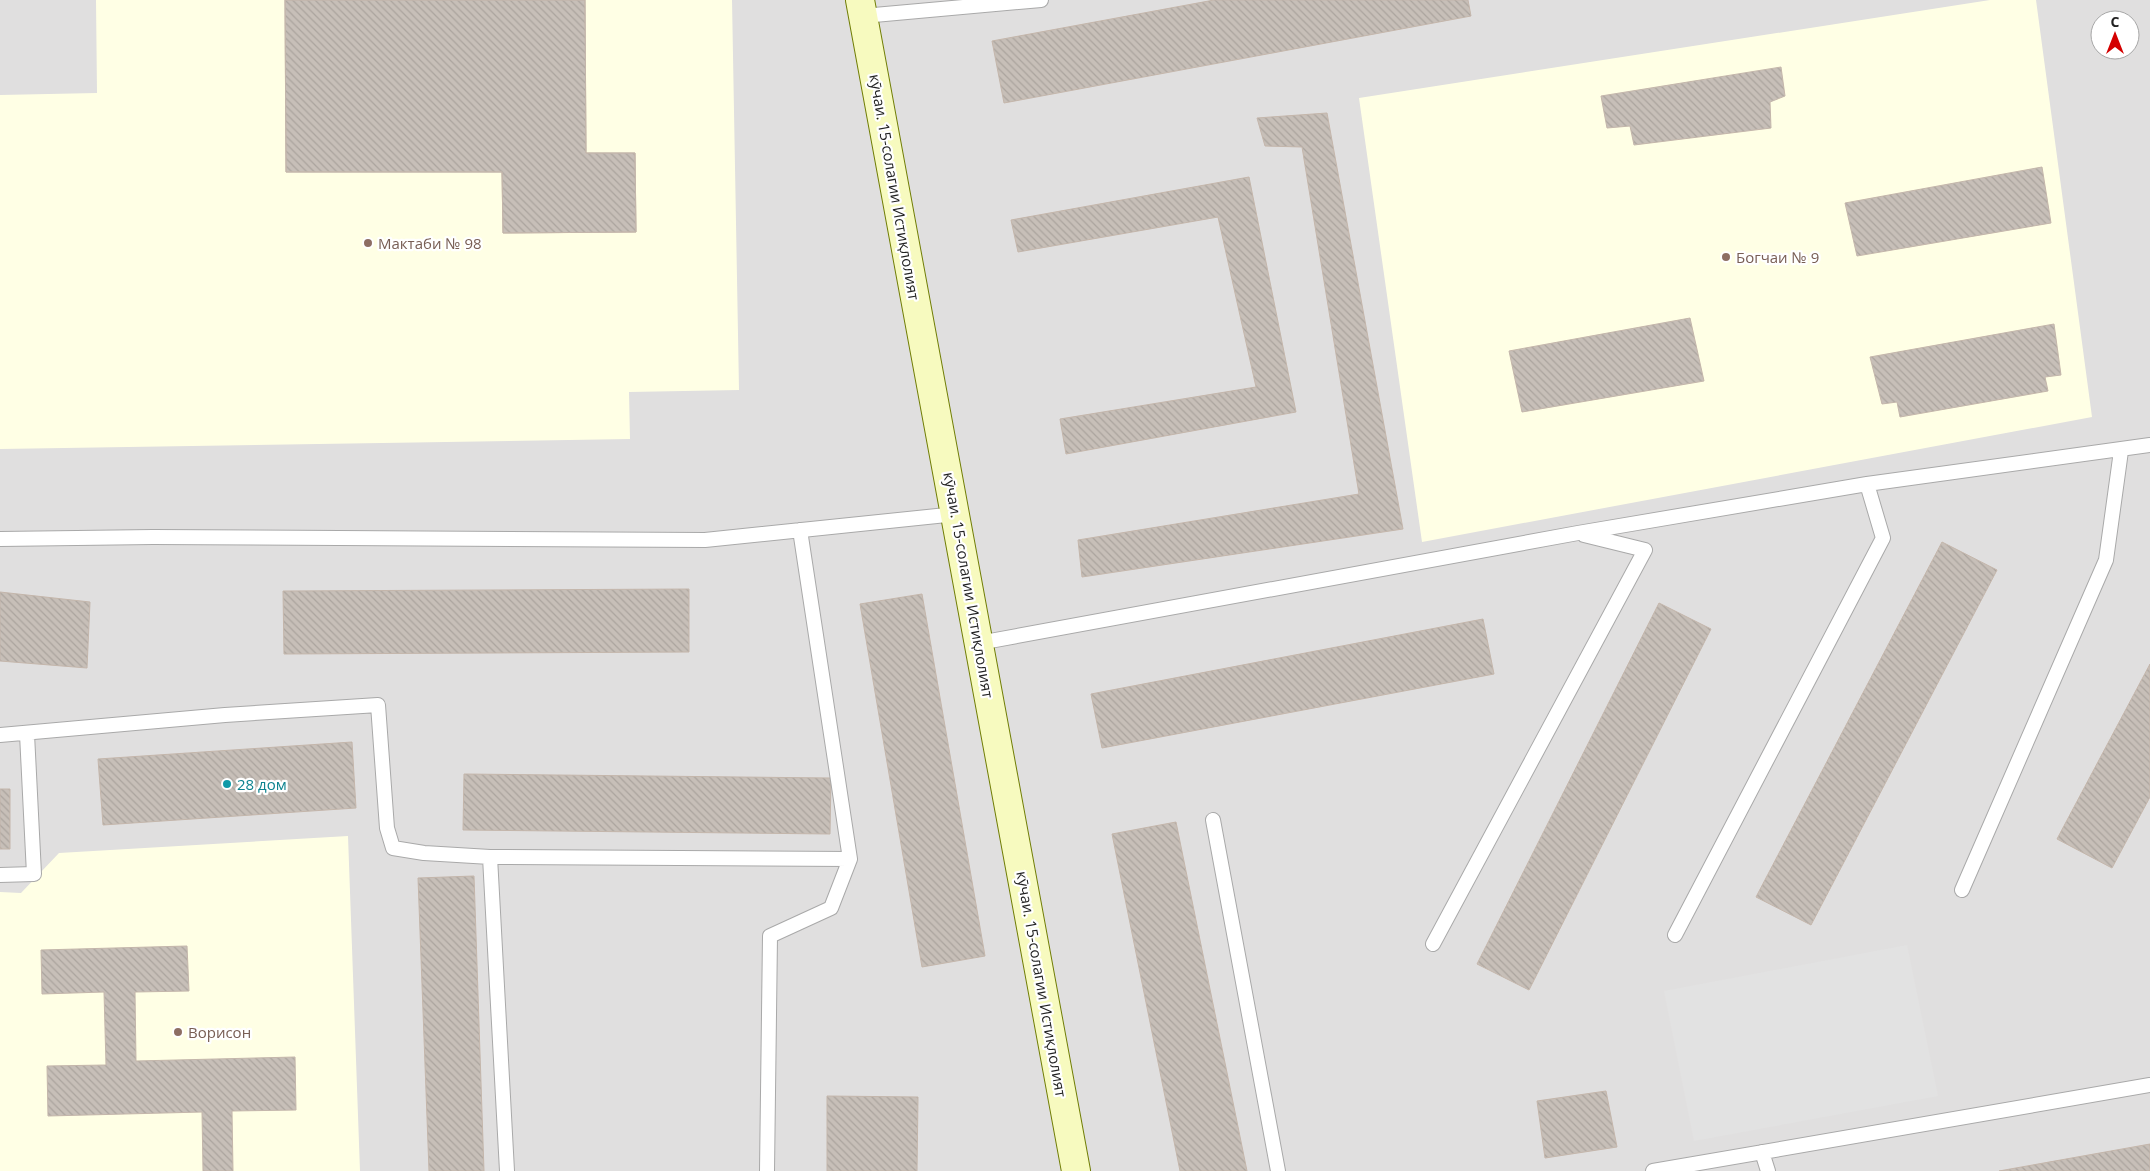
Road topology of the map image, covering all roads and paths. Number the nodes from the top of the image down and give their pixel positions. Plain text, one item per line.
1 (1041, 0) edge
2 (862, 8) edge
3 (2150, 445) edge
4 (2121, 451) junction
5 (1867, 484) junction
6 (956, 514) junction
7 (800, 530) junction
8 (1578, 533) junction
9 (0, 538) edge
10 (979, 643) junction
11 (26, 734) junction
12 (0, 735) edge
13 (1213, 820) dead end
14 (490, 857) junction
15 (850, 859) junction
16 (0, 875) edge
17 (1962, 890) dead end
18 (1675, 935) dead end
19 (1433, 944) dead end
20 (2150, 1085) edge
21 (1762, 1152) junction
22 (507, 1171) edge
23 (767, 1171) edge
24 (1076, 1171) edge
25 (1278, 1171) edge
26 (1653, 1171) edge
27 (1768, 1171) edge

1 - 2 lane
2 - 6 street, кӯчаи. 15-солагии Истиқлолият
3 - 4 lane
4 - 5 lane
4 - 17 lane
5 - 8 lane
5 - 18 lane
6 - 7 lane
6 - 10 street, кӯчаи. 15-солагии Истиқлолият
7 - 9 lane
7 - 15 lane
8 - 10 lane
8 - 19 lane
10 - 24 street, кӯчаи. 15-солагии Истиқлолият
11 - 12 lane
11 - 14 lane
11 - 16 lane
13 - 25 lane
14 - 15 lane
14 - 22 lane
15 - 23 lane
20 - 21 lane
21 - 26 lane
21 - 27 lane

